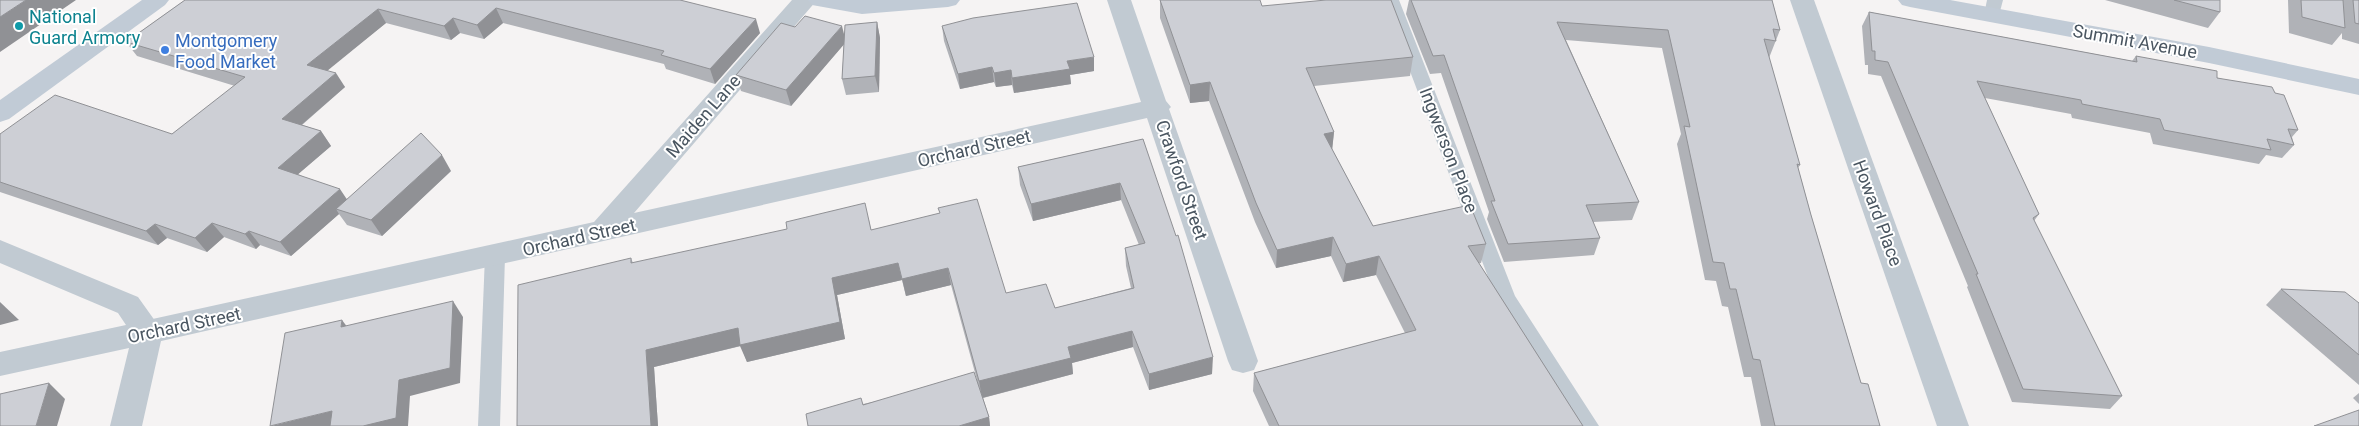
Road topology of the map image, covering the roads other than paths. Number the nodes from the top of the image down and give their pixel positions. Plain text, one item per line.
1 (157, 0) edge
2 (805, 0) edge
3 (820, 0) edge
4 (948, 0) edge
5 (1119, 0) edge
6 (1391, 0) edge
7 (1802, 0) edge
8 (1910, 0) edge
9 (1993, 7) edge
10 (2359, 88) edge
11 (1158, 107) junction
12 (0, 113) edge
13 (602, 232) junction
14 (0, 251) edge
15 (495, 256) junction
16 (148, 332) junction
17 (1243, 361) dead end
18 (0, 364) edge
19 (126, 426) edge
20 (489, 426) edge
21 (1588, 426) edge
22 (1953, 426) edge

1 - 12 main road
2 - 13 street, Maiden Lane
3 - 4 main road
5 - 11 street, Crawford Street
6 - 21 lane, Ingwerson Place
7 - 22 street, Howard Place
8 - 9 main road, Summit Avenue
9 - 10 main road, Summit Avenue
11 - 13 street, Orchard Street
11 - 17 street, Crawford Street
13 - 15 street, Orchard Street
14 - 16 street
15 - 16 street, Orchard Street
15 - 20 lane
16 - 18 street, Orchard Street
16 - 19 street

